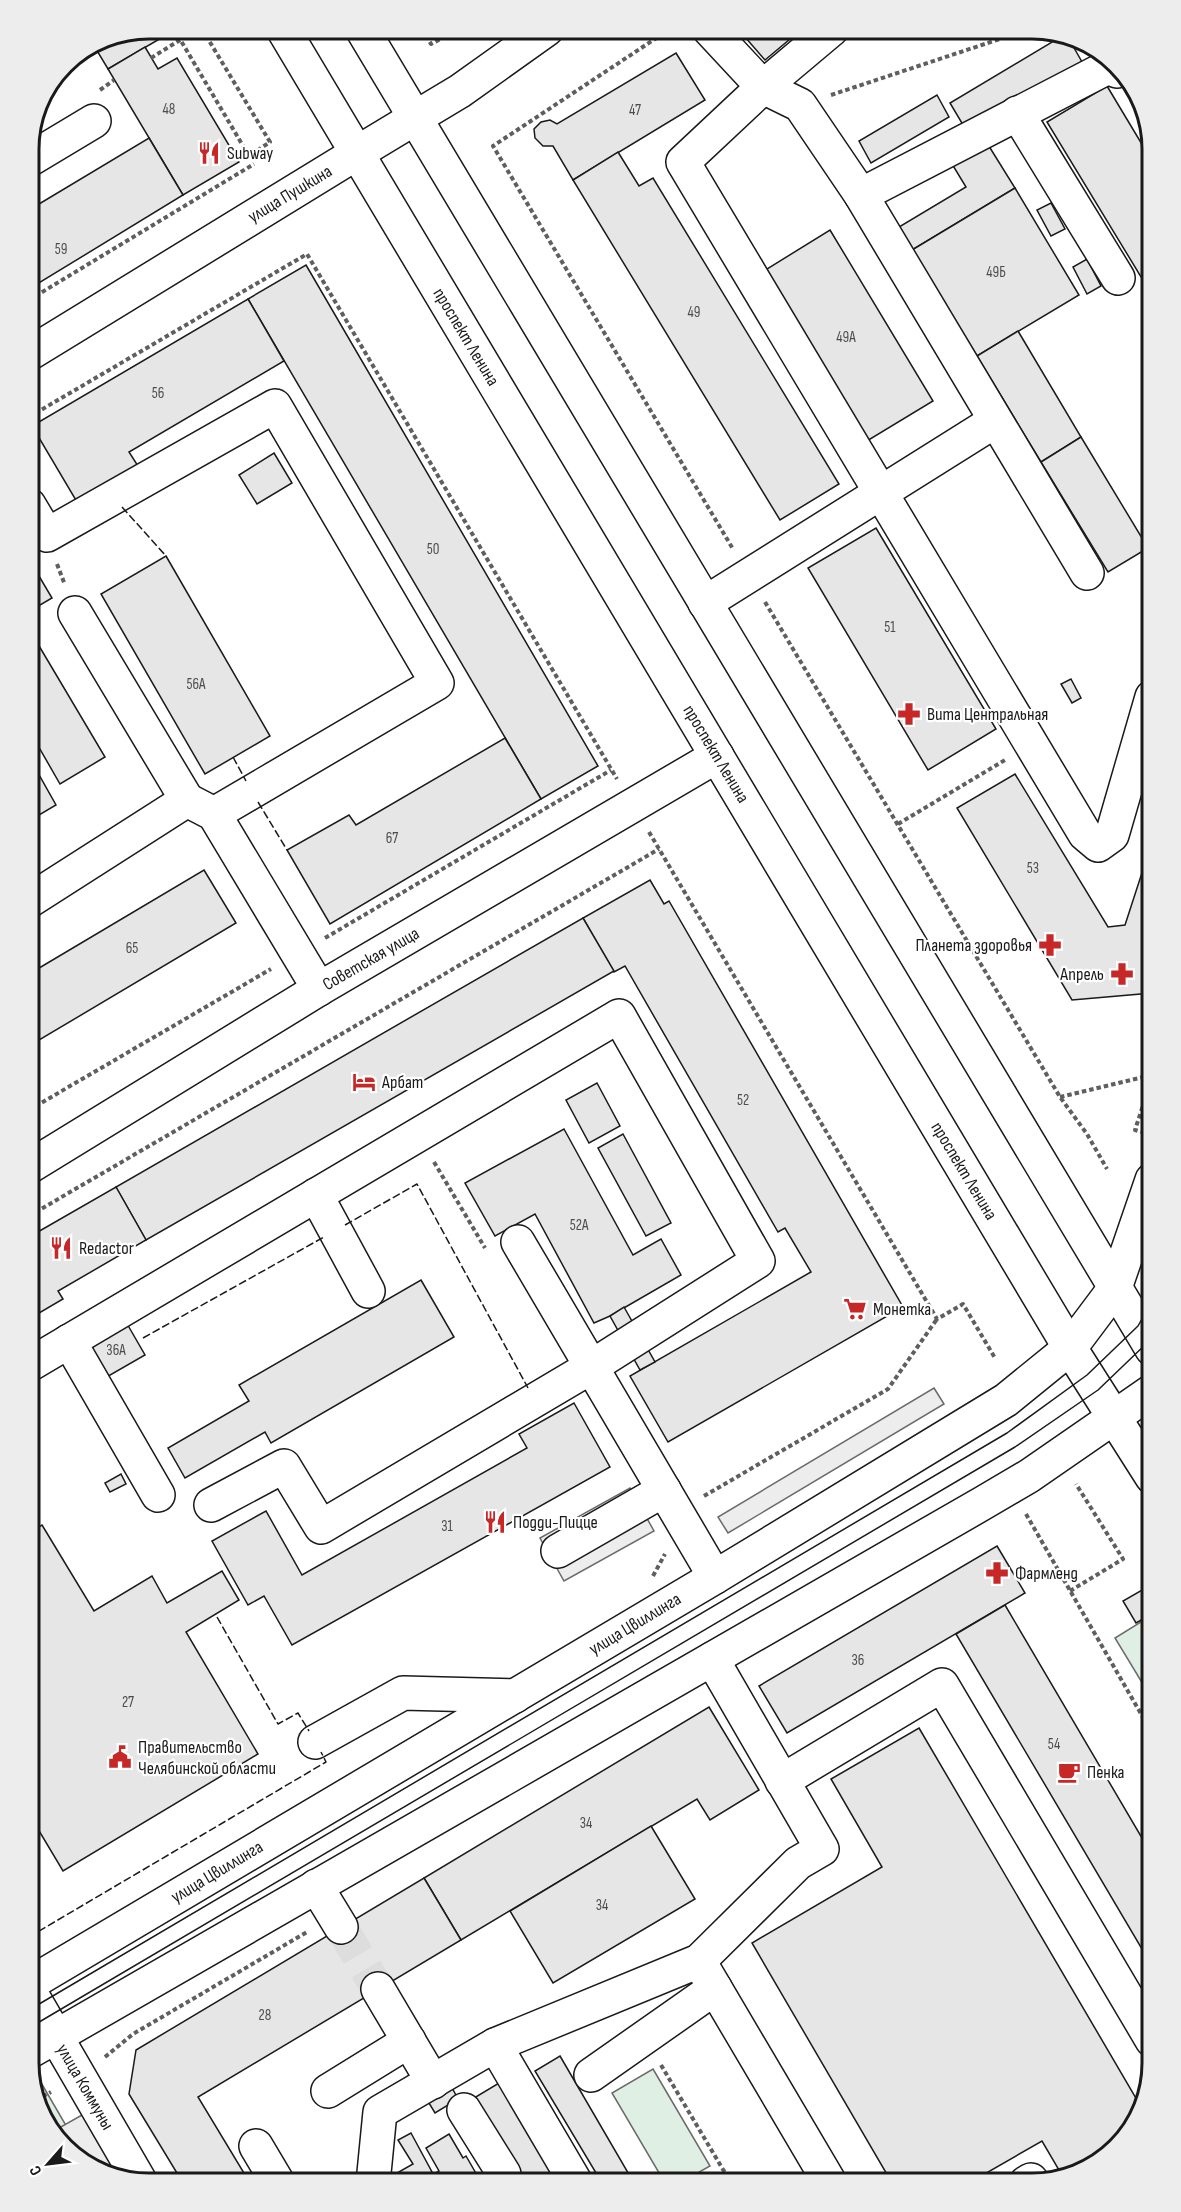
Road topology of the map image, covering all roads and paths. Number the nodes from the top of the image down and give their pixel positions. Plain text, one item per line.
1 (209, 39) edge
2 (290, 39) edge
3 (368, 39) edge
4 (428, 39) edge
5 (440, 39) edge
6 (533, 39) edge
7 (655, 39) edge
8 (718, 39) edge
9 (820, 39) edge
10 (1000, 39) edge
11 (180, 40) joint
12 (151, 58) dead end
13 (1106, 68) edge
14 (763, 87) junction
15 (800, 105) junction
16 (1017, 114) junction
17 (415, 118) junction
18 (94, 121) dead end
19 (357, 153) junction
20 (39, 154) edge
21 (254, 164) dead end
22 (861, 195) junction
23 (307, 254) dead end
24 (1118, 278) dead end
25 (39, 294) edge
26 (39, 348) edge
27 (39, 411) edge
28 (995, 421) junction
29 (880, 492) junction
30 (39, 522) edge
31 (47, 535) junction
32 (1088, 573) dead end
33 (749, 575) junction
34 (705, 603) junction
35 (75, 613) joint
36 (1142, 732) edge
37 (1031, 745) junction
38 (717, 756) junction
39 (201, 807) junction
40 (898, 824) junction
41 (659, 849) dead end
42 (39, 896) edge
43 (319, 989) junction
44 (1142, 1078) edge
45 (1060, 1098) junction
46 (1142, 1108) edge
47 (1142, 1132) edge
48 (39, 1161) edge
49 (1107, 1169) dead end
50 (316, 1195) junction
51 (1142, 1209) edge
52 (39, 1210) edge
53 (518, 1242) dead end
54 (1115, 1288) junction
55 (368, 1291) dead end
56 (970, 1316) dead end
57 (937, 1319) dead end
58 (1142, 1332) edge
59 (69, 1341) junction
60 (1070, 1348) junction
61 (995, 1358) dead end
62 (39, 1359) edge
63 (591, 1367) junction
64 (1142, 1398) edge
65 (1116, 1418) junction
66 (1142, 1461) edge
67 (1076, 1484) dead end
68 (664, 1490) junction
69 (158, 1496) dead end
70 (211, 1505) dead end
71 (1024, 1510) dead end
72 (683, 1523) junction
73 (558, 1551) dead end
74 (714, 1577) junction
75 (650, 1581) dead end
76 (1070, 1591) junction
77 (711, 1659) junction
78 (515, 1696) junction
79 (1142, 1716) edge
80 (315, 1742) dead end
81 (782, 1781) junction
82 (316, 1886) junction
83 (337, 1922) joint
84 (707, 1975) junction
85 (39, 1977) edge
86 (378, 1989) tunnel mouth
87 (1142, 2023) edge
88 (644, 2038) junction
89 (409, 2041) junction
90 (42, 2044) edge
91 (495, 2045) junction
92 (591, 2075) dead end
93 (80, 2078) junction
94 (433, 2082) junction
95 (328, 2091) dead end
96 (44, 2096) edge
97 (464, 2110) dead end
98 (256, 2146) dead end
99 (135, 2172) edge
100 (272, 2173) edge
101 (374, 2173) edge
102 (503, 2173) edge
103 (570, 2173) edge
104 (725, 2173) edge
105 (824, 2173) edge

1 - 11 path
2 - 19 main road, проспект Ленина
3 - 17 main road
4 - 5 path
6 - 17 main road, улица Пушкина
7 - 33 path
8 - 14 main road
9 - 14 main road
10 - 15 path
11 - 12 path
13 - 16 main road
14 - 15 main road
14 - 29 main road
15 - 22 main road
16 - 22 main road
16 - 24 main road
17 - 19 main road, улица Пушкина
17 - 34 main road
18 - 20 main road
19 - 26 main road, улица Пушкина
19 - 38 main road, проспект Ленина
21 - 25 path
22 - 28 main road
23 - 27 path
28 - 29 main road
28 - 32 main road
29 - 33 main road
29 - 37 main road
30 - 31 main road
31 - 35 path
31 - 39 main road
33 - 34 main road
33 - 40 path
34 - 54 main road
35 - 39 main road
36 - 37 main road
37 - 40 path
38 - 43 main road, Советская улица
38 - 60 main road, проспект Ленина
39 - 42 main road
39 - 43 main road
40 - 45 path
41 - 52 path
43 - 48 main road, Советская улица
44 - 45 path
45 - 49 path
46 - 47 path
50 - 55 main road
50 - 59 main road
50 - 63 main road
51 - 54 main road, улица Цвиллинга
53 - 63 main road
54 - 58 main road
54 - 60 main road, улица Цвиллинга
56 - 61 path
57 - 72 path
59 - 62 main road
59 - 69 main road
60 - 65 main road, проспект Ленина
60 - 74 main road, улица Цвиллинга
63 - 68 main road
63 - 70 main road
64 - 65 main road
65 - 66 main road, проспект Ленина
65 - 77 main road
67 - 76 path
68 - 72 main road
68 - 73 main road
71 - 76 path
72 - 74 main road
72 - 75 path
74 - 78 main road, улица Цвиллинга
76 - 79 path
77 - 81 main road
77 - 82 main road
78 - 80 main road
78 - 85 main road, улица Цвиллинга
81 - 84 main road
81 - 87 main road
82 - 83 main road
82 - 90 main road
83 - 93 path
84 - 88 main road
84 - 91 main road
84 - 105 main road
86 - 89 main road
88 - 92 main road
88 - 104 path
89 - 94 main road
89 - 95 main road
90 - 93 main road, улица Коммуны
91 - 94 main road
91 - 103 main road
93 - 96 path
93 - 99 main road, улица Коммуны
94 - 101 main road
97 - 102 main road
98 - 100 main road

